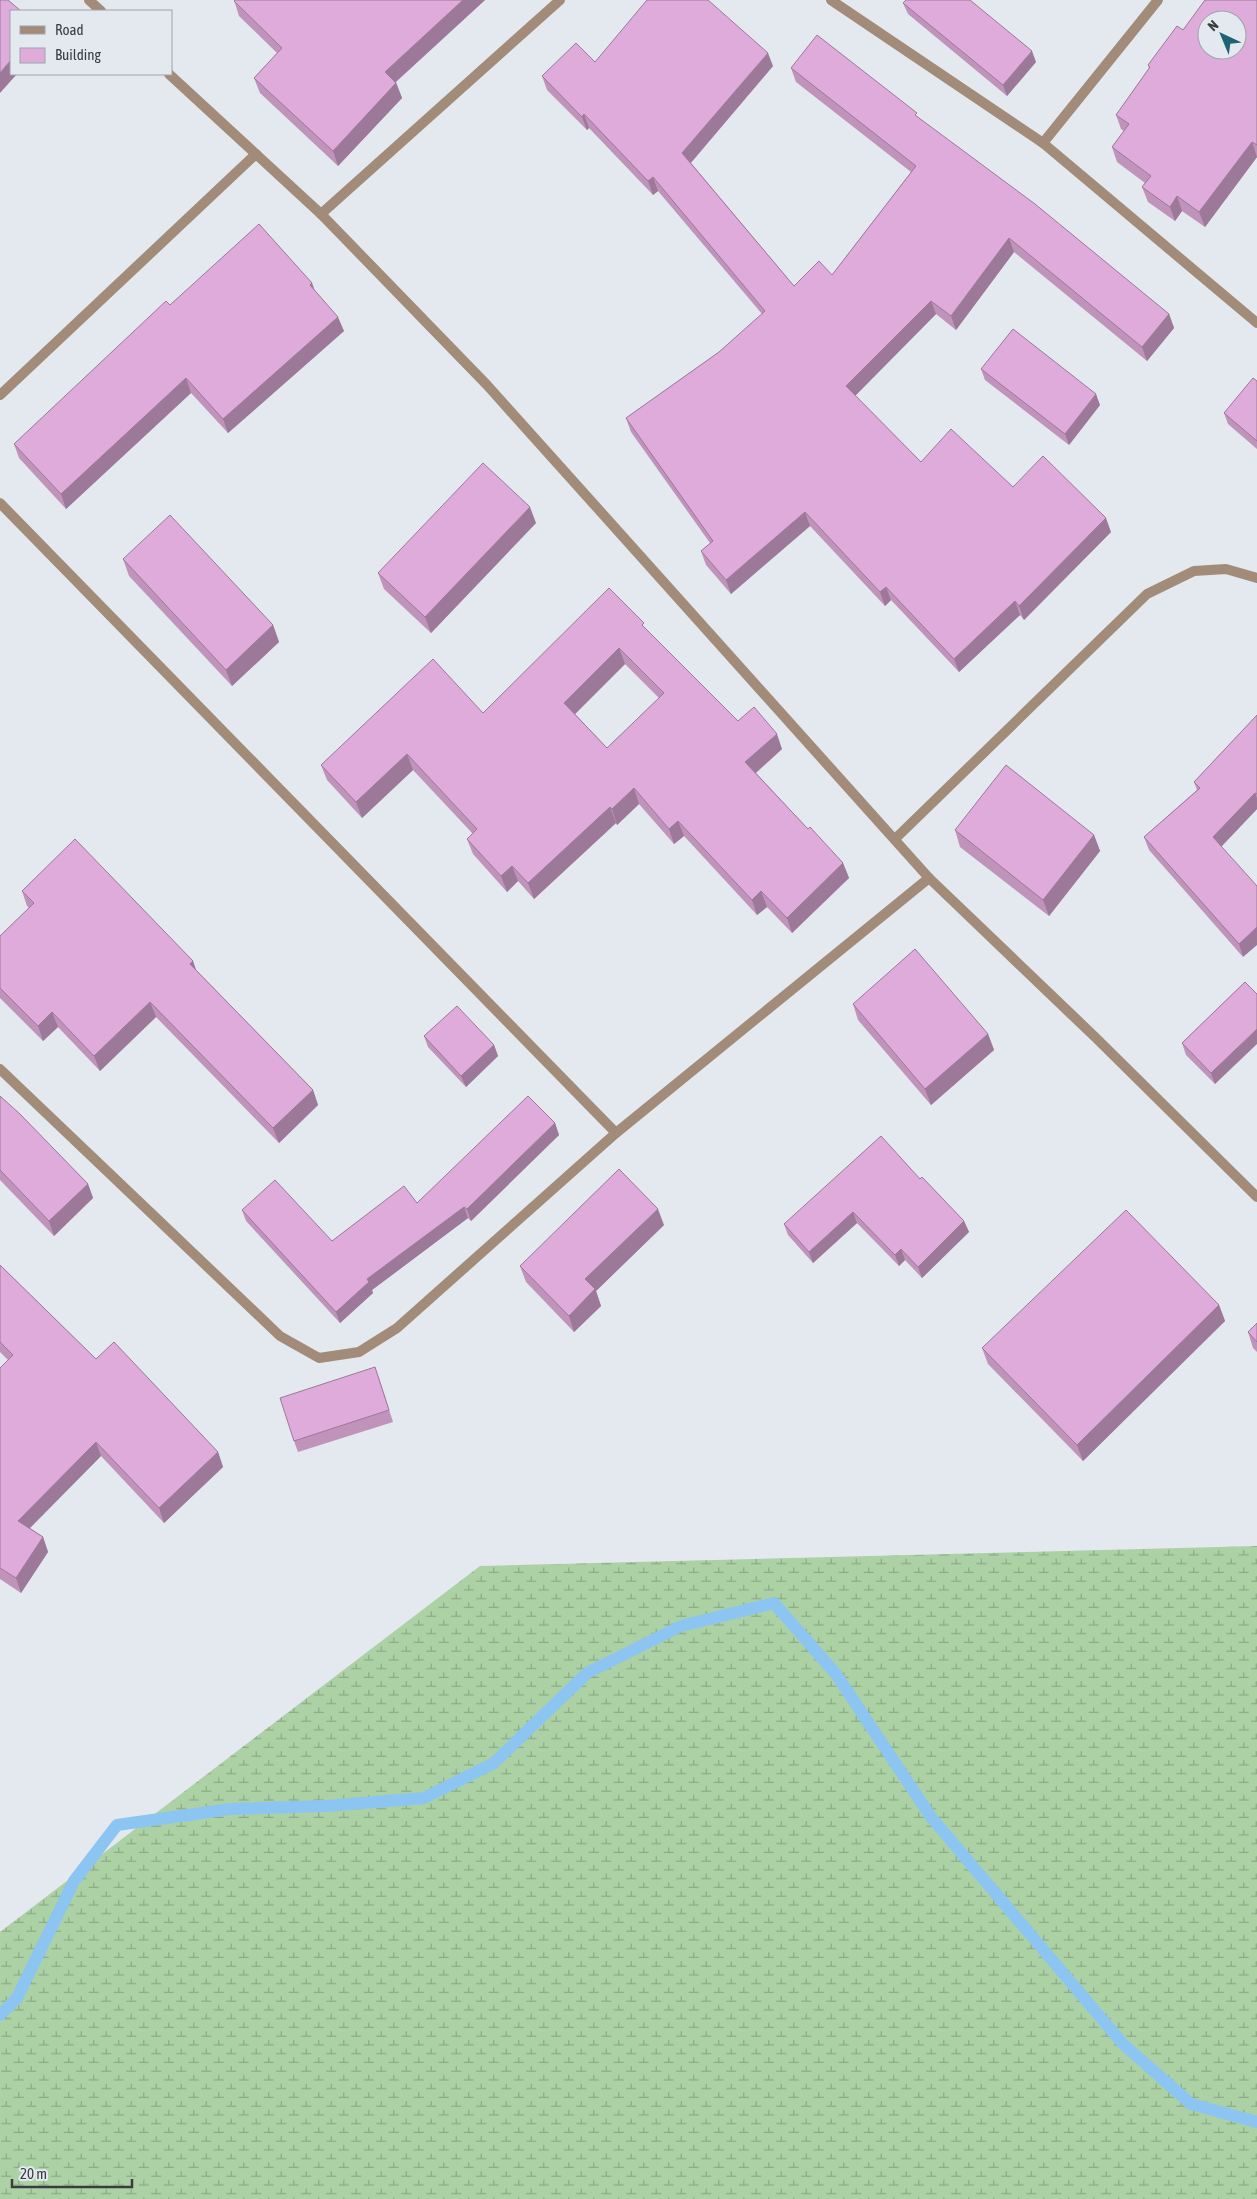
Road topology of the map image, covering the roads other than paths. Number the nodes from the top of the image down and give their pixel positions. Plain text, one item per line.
1 (89, 0) edge
2 (560, 0) edge
3 (831, 0) edge
4 (1158, 0) edge
5 (100, 10) edge
6 (170, 75) edge
7 (1042, 143) junction
8 (256, 154) junction
9 (321, 214) junction
10 (1257, 323) edge
11 (0, 396) edge
12 (0, 503) edge
13 (1257, 578) edge
14 (896, 838) junction
15 (929, 878) junction
16 (0, 1069) edge
17 (616, 1133) junction
18 (1257, 1197) edge

1 - 5 street
2 - 9 street
3 - 7 street
4 - 7 street
6 - 8 street
7 - 10 street
8 - 9 street
8 - 11 street
9 - 14 street
12 - 17 street
13 - 14 street
14 - 15 street
15 - 17 street
15 - 18 street
16 - 17 street

